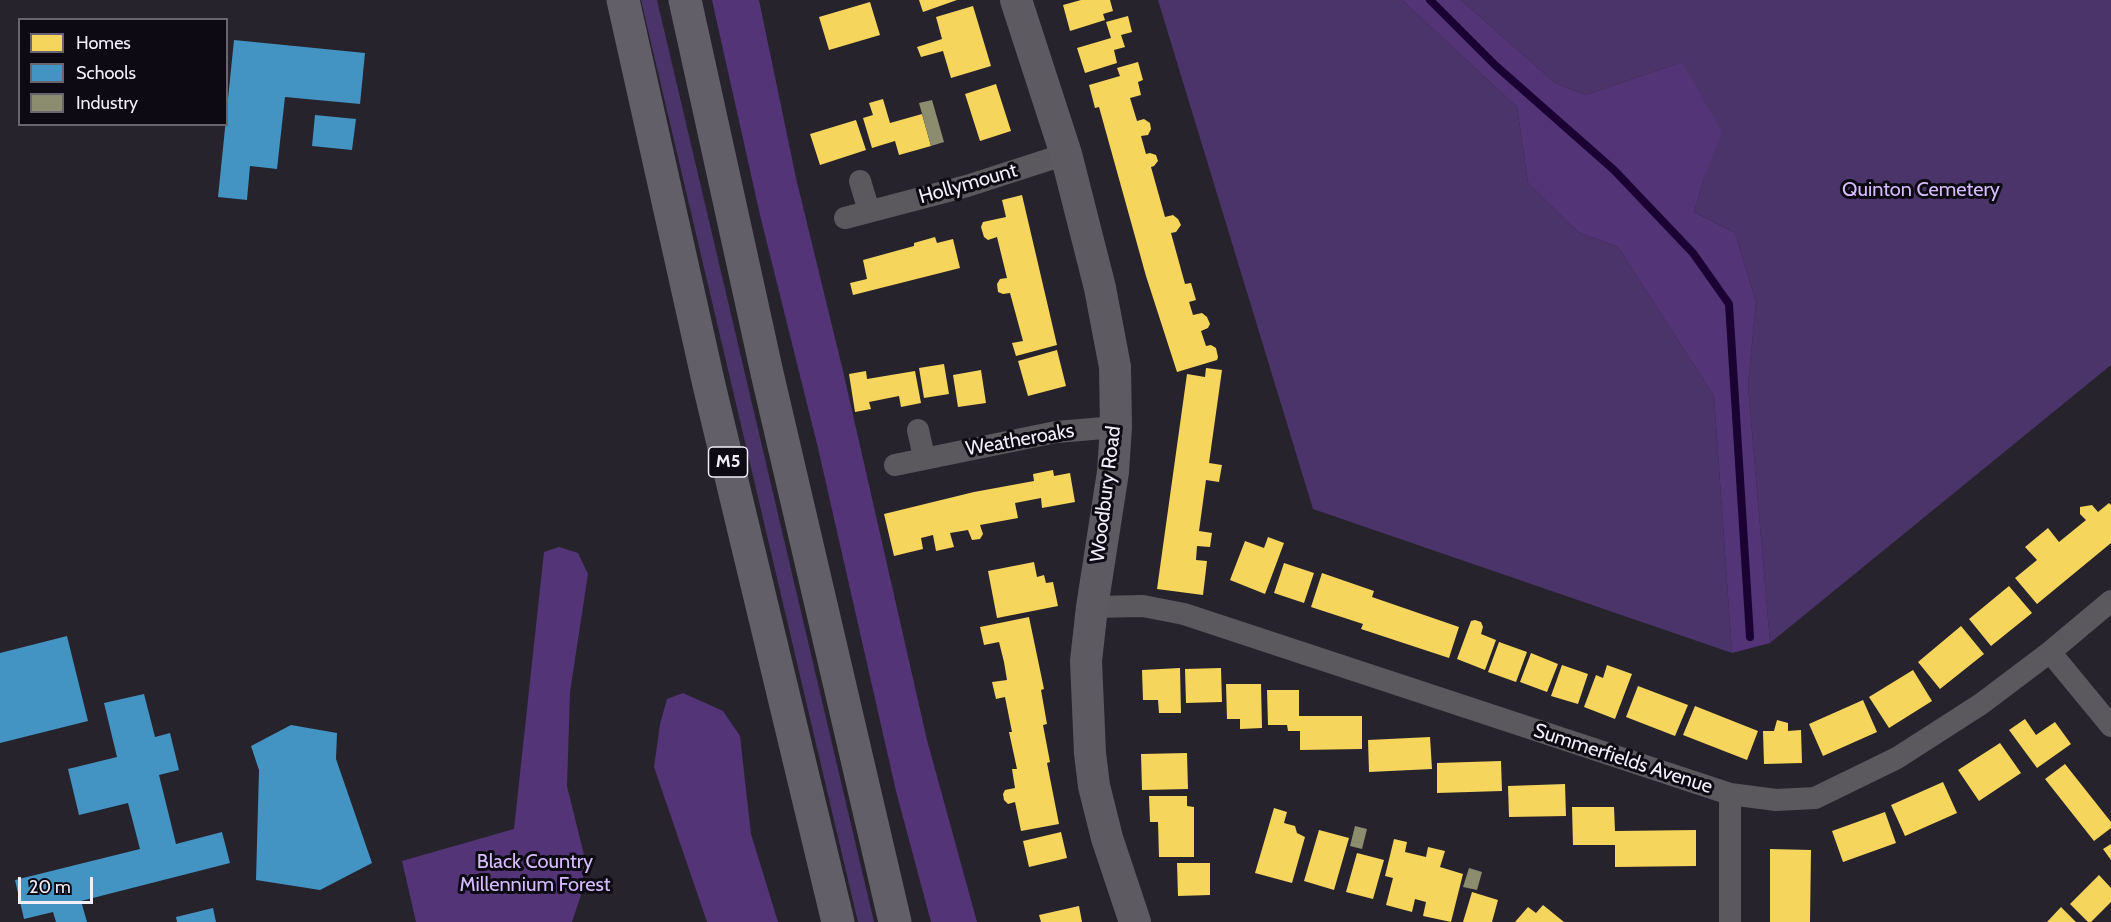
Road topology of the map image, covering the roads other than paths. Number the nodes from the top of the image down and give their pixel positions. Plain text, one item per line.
1 (622, 0) edge
2 (685, 0) edge
3 (1016, 0) edge
4 (1066, 154) junction
5 (860, 181) dead end
6 (869, 212) junction
7 (845, 218) dead end
8 (1116, 427) junction
9 (918, 430) dead end
10 (924, 457) junction
11 (895, 465) dead end
12 (2111, 601) edge
13 (1092, 607) junction
14 (2050, 652) junction
15 (2111, 726) edge
16 (1730, 794) junction
17 (838, 922) edge
18 (895, 922) edge
19 (1135, 922) edge
20 (1730, 922) edge

1 - 17 highway, M5
2 - 18 highway
3 - 4 street, Woodbury Road
4 - 6 street, Hollymount
4 - 8 street, Woodbury Road
5 - 6 street
6 - 7 street, Hollymount
8 - 10 street, Weatheroaks
8 - 13 street, Woodbury Road
9 - 10 street
10 - 11 street, Weatheroaks
12 - 14 street, Summerfields Avenue
13 - 16 street, Summerfields Avenue
13 - 19 street, Woodbury Road
14 - 15 street
14 - 16 street, Summerfields Avenue
16 - 20 street

